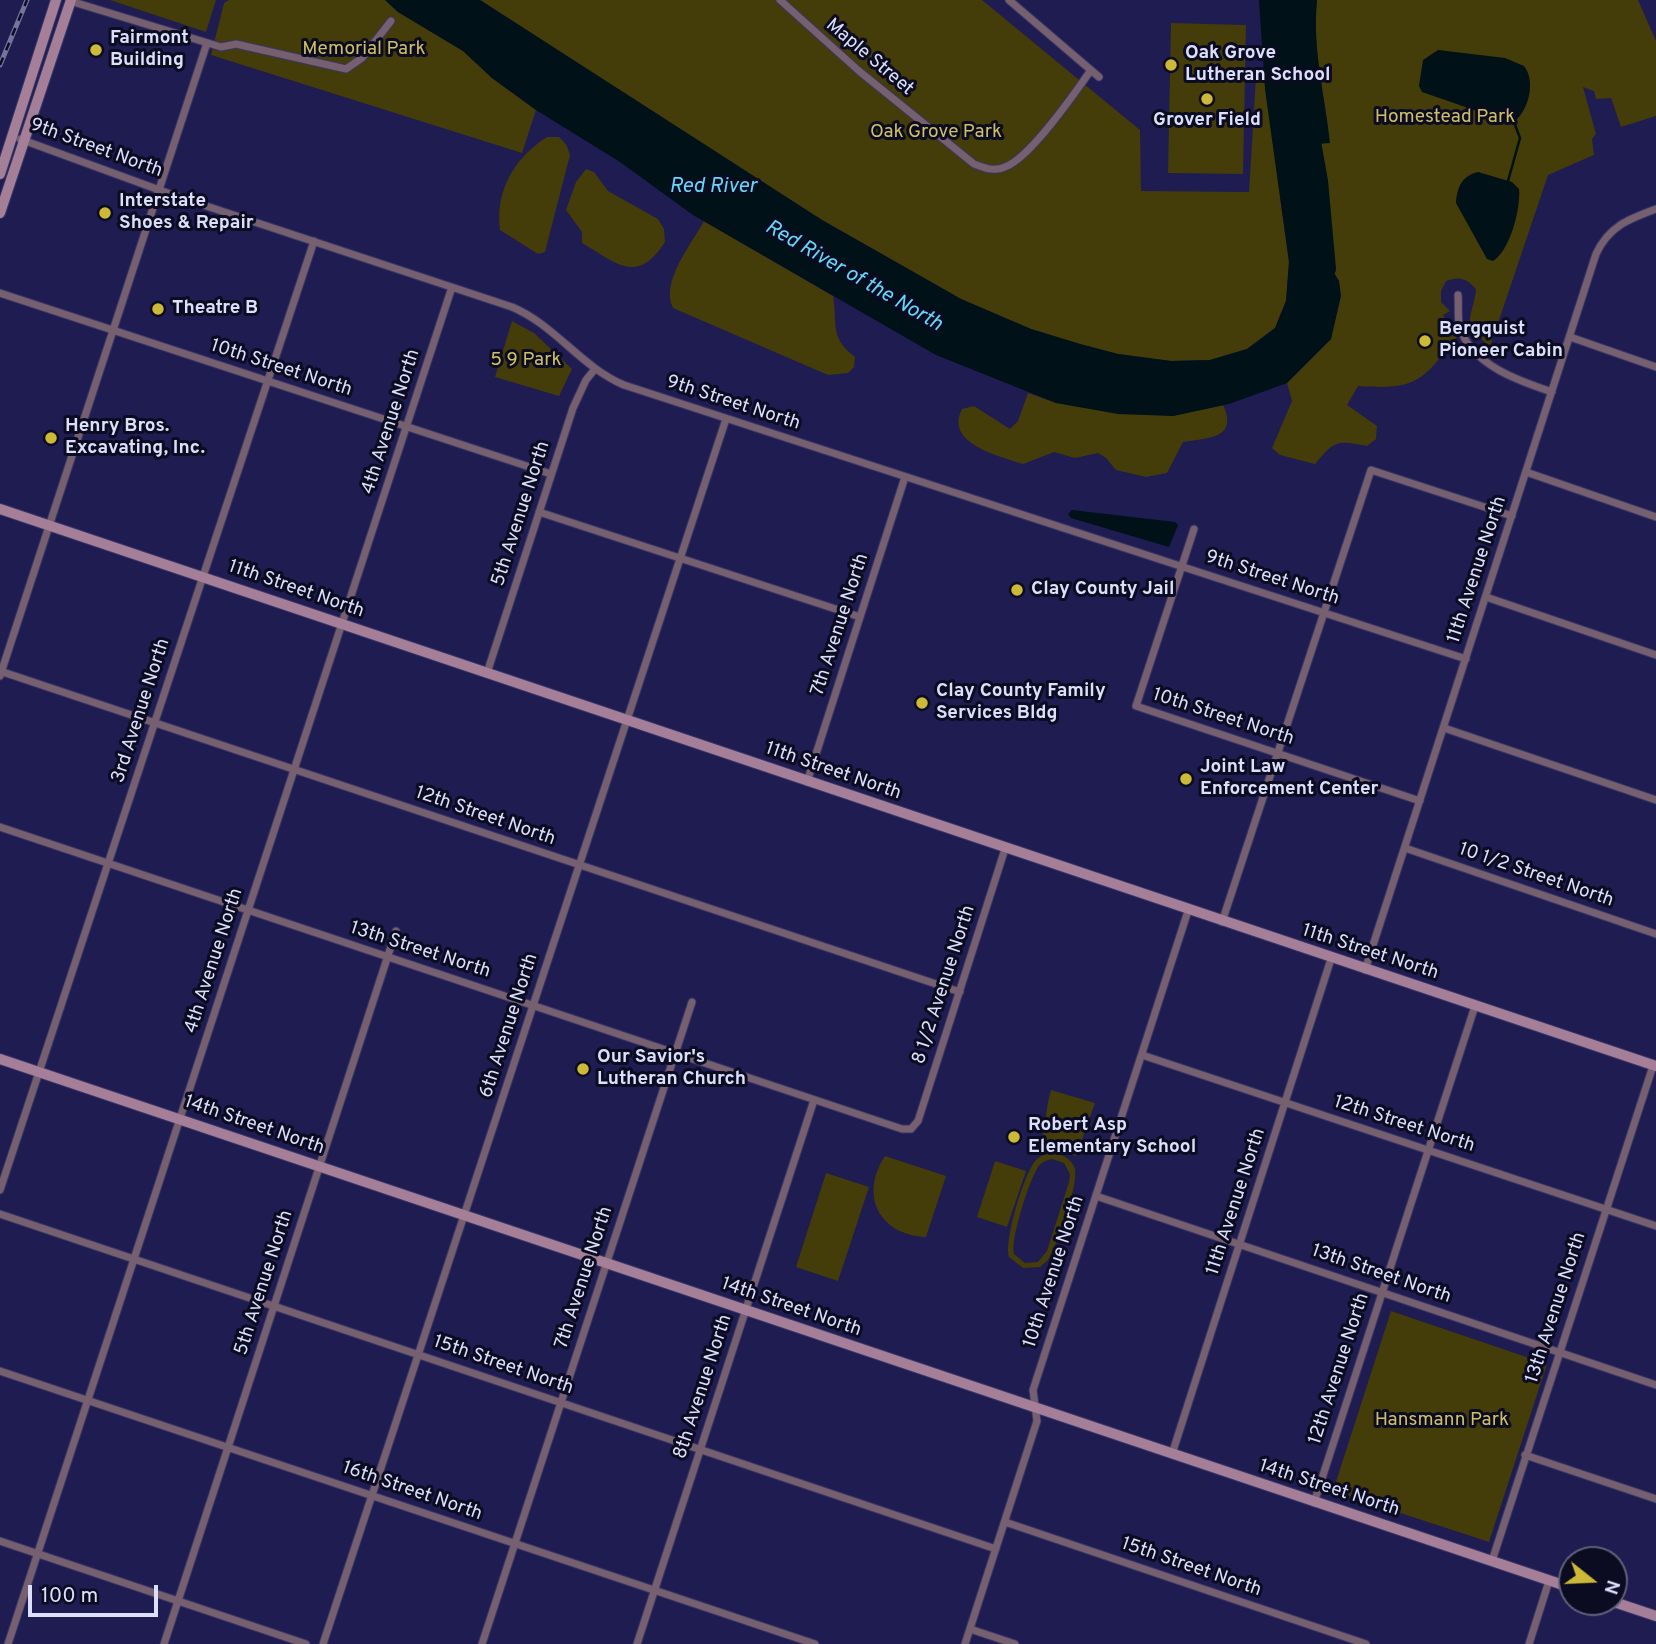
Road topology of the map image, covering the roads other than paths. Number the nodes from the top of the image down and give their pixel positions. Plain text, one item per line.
1 (56, 0) edge
2 (69, 0) edge
3 (780, 0) edge
4 (1009, 0) edge
5 (391, 20) dead end
6 (208, 43) junction
7 (1091, 70) junction
8 (1100, 77) dead end
9 (12, 136) junction
10 (24, 140) junction
11 (0, 174) edge
12 (160, 188) junction
13 (1656, 209) edge
14 (0, 213) edge
15 (314, 241) junction
16 (452, 287) junction
17 (0, 293) edge
18 (1458, 295) dead end
19 (113, 330) junction
20 (1570, 337) junction
21 (1656, 367) edge
22 (595, 369) junction
23 (268, 381) junction
24 (1552, 392) junction
25 (726, 419) junction
26 (407, 427) junction
27 (1526, 472) junction
28 (551, 474) junction
29 (905, 477) junction
30 (0, 509) edge
31 (539, 512) junction
32 (1512, 516) junction
33 (1656, 517) edge
34 (49, 526) junction
35 (1194, 529) dead end
36 (681, 558) junction
37 (1181, 567) junction
38 (203, 577) junction
39 (1486, 597) junction
40 (1325, 613) junction
41 (860, 617) junction
42 (342, 624) junction
43 (1656, 655) edge
44 (1466, 659) junction
45 (1, 673) edge
46 (487, 673) junction
47 (627, 720) junction
48 (155, 723) junction
49 (1444, 728) junction
50 (1279, 752) junction
51 (294, 769) junction
52 (807, 782) junction
53 (1656, 800) edge
54 (1420, 801) junction
55 (0, 827) edge
56 (1405, 848) junction
57 (1005, 849) junction
58 (108, 863) junction
59 (580, 865) junction
60 (248, 910) junction
61 (1188, 911) junction
62 (1222, 922) junction
63 (396, 931) dead end
64 (1656, 934) edge
65 (388, 957) junction
66 (1331, 959) junction
67 (1365, 970) junction
68 (960, 992) junction
69 (692, 1002) dead end
70 (533, 1006) junction
71 (1475, 1006) junction
72 (675, 1053) junction
73 (1142, 1055) junction
74 (0, 1059) edge
75 (1655, 1066) edge
76 (39, 1072) junction
77 (814, 1100) junction
78 (1285, 1103) junction
79 (180, 1119) junction
80 (911, 1129) joint
81 (1428, 1149) junction
82 (320, 1167) junction
83 (0, 1190) edge
84 (1096, 1196) junction
85 (1606, 1210) junction
86 (0, 1214) edge
87 (464, 1216) junction
88 (1656, 1226) edge
89 (1240, 1244) junction
90 (134, 1259) junction
91 (606, 1264) junction
92 (1381, 1292) junction
93 (274, 1306) junction
94 (746, 1311) junction
95 (1558, 1353) junction
96 (419, 1354) junction
97 (0, 1371) edge
98 (1656, 1385) edge
99 (88, 1400) junction
100 (561, 1402) junction
101 (1035, 1407) junction
102 (228, 1447) junction
103 (700, 1449) junction
104 (1172, 1455) junction
105 (1525, 1455) junction
106 (372, 1496) junction
107 (1656, 1499) edge
108 (1314, 1503) junction
109 (1006, 1522) junction
110 (0, 1541) edge
111 (515, 1543) junction
112 (996, 1549) junction
113 (37, 1554) junction
114 (1492, 1562) junction
115 (1549, 1581) junction
116 (1558, 1584) edge
117 (654, 1590) junction
118 (178, 1601) junction
119 (1628, 1606) edge
120 (1656, 1615) edge
121 (970, 1629) junction
122 (8, 1644) edge
123 (164, 1644) edge
124 (306, 1644) edge
125 (323, 1644) edge
126 (482, 1644) edge
127 (637, 1644) edge
128 (815, 1644) edge
129 (965, 1644) edge
130 (1015, 1644) edge
131 (1366, 1644) edge
132 (1529, 1644) edge

1 - 9 street
2 - 6 street
2 - 10 street
3 - 7 street, Maple Street
4 - 7 street
5 - 6 street
6 - 12 street
7 - 8 street
9 - 10 street, 9th Street North
9 - 11 street
10 - 12 street, 9th Street North
10 - 14 street
12 - 15 street, 9th Street North
12 - 19 street
13 - 20 street, 11th Avenue North
15 - 16 street, 9th Street North
15 - 23 street, 3rd Avenue North
16 - 22 street, 9th Street North
16 - 26 street, 4th Avenue North
17 - 19 street, 10th Street North
18 - 24 street
19 - 23 street, 10th Street North
19 - 34 street
20 - 21 street
20 - 24 street, 11th Avenue North
22 - 25 street, 9th Street North
22 - 28 street, 5th Avenue North
23 - 26 street, 10th Street North
23 - 38 street, 3rd Avenue North
24 - 27 street, 11th Avenue North
25 - 29 street, 9th Street North
25 - 36 street, 6th Avenue North
26 - 28 street, 10th Street North
26 - 42 street, 4th Avenue North
27 - 32 street, 11th Avenue North
27 - 33 street
28 - 31 street, 5th Avenue North
29 - 37 street, 9th Street North
29 - 41 street, 7th Avenue North
30 - 34 street, 11th Street North
31 - 36 street
31 - 46 street, 5th Avenue North
32 - 39 street, 11th Avenue North
32 - 40 street
34 - 38 street, 11th Street North
34 - 45 street
35 - 37 street
36 - 41 street
36 - 47 street, 6th Avenue North
37 - 40 street, 9th Street North
37 - 50 street, 10th Street North
38 - 42 street, 11th Street North
38 - 48 street, 3rd Avenue North
39 - 43 street
39 - 44 street, 11th Avenue North
40 - 44 street, 9th Street North
40 - 50 street
41 - 52 street, 7th Avenue North
42 - 46 street, 11th Street North
42 - 51 street, 4th Avenue North
44 - 49 street, 11th Avenue North
45 - 48 street, 12th Street North
46 - 47 street, 11th Street North
47 - 52 street, 11th Street North
47 - 59 street, 6th Avenue North
48 - 51 street, 12th Street North
48 - 58 street, 3rd Avenue North
49 - 53 street
49 - 54 street, 11th Avenue North
50 - 54 street, 10th Street North
50 - 62 street
51 - 59 street, 12th Street North
51 - 60 street, 4th Avenue North
52 - 57 street, 11th Street North
54 - 56 street, 11th Avenue North
55 - 58 street, 13th Street North
56 - 64 street, 10 1/2 Street North
56 - 67 street, 11th Avenue North
57 - 61 street, 11th Street North
57 - 68 street, 8 1/2 Avenue North
58 - 60 street, 13th Street North
58 - 76 street, 3rd Avenue North
59 - 68 street, 12th Street North
59 - 70 street, 6th Avenue North
60 - 65 street, 13th Street North
60 - 79 street, 4th Avenue North
61 - 62 street, 11th Street North
61 - 73 street, 10th Avenue North
62 - 66 street, 11th Street North
63 - 65 street, 5th Avenue North
65 - 70 street, 13th Street North
65 - 82 street, 5th Avenue North
66 - 67 street, 11th Street North
66 - 78 street, 11th Avenue North
67 - 71 street, 11th Street North
68 - 80 street, 8 1/2 Avenue North
69 - 72 street, 7th Avenue North
70 - 72 street, 13th Street North
70 - 87 street, 6th Avenue North
71 - 75 street, 11th Street North
71 - 81 street, 12th Avenue North
72 - 77 street, 13th Street North
72 - 91 street, 7th Avenue North
73 - 78 street, 12th Street North
73 - 84 street, 10th Avenue North
74 - 76 street, 14th Street North
75 - 85 street, 13th Avenue North
76 - 79 street, 14th Street North
76 - 83 street, 3rd Avenue North
77 - 80 street, 13th Street North
77 - 94 street, 8th Avenue North
78 - 81 street, 12th Street North
78 - 89 street, 11th Avenue North
79 - 82 street, 14th Street North
79 - 90 street, 4th Avenue North
81 - 85 street, 12th Street North
81 - 92 street, 12th Avenue North
82 - 87 street, 14th Street North
82 - 93 street, 5th Avenue North
84 - 89 street, 13th Street North
84 - 101 street, 10th Avenue North
85 - 88 street, 12th Street North
85 - 95 street, 13th Avenue North
86 - 90 street, 15th Street North
87 - 91 street, 14th Street North
87 - 96 street, 6th Avenue North
89 - 92 street, 13th Street North
89 - 104 street, 11th Avenue North
90 - 93 street, 15th Street North
90 - 99 street, 4th Avenue North
91 - 94 street, 14th Street North
91 - 100 street, 7th Avenue North
92 - 95 street, 13th Street North
92 - 108 street, 12th Avenue North
93 - 96 street, 15th Street North
93 - 102 street, 5th Avenue North
94 - 101 street, 14th Street North
94 - 103 street, 8th Avenue North
95 - 98 street, 13th Street North
95 - 105 street, 13th Avenue North
96 - 100 street, 15th Street North
96 - 106 street, 6th Avenue North
97 - 99 street, 16th Street North
99 - 102 street, 16th Street North
99 - 113 street, 4th Avenue North
100 - 103 street, 15th Street North
100 - 111 street, 7th Avenue North
101 - 104 street, 14th Street North
101 - 109 street, 10th Avenue North
102 - 106 street, 16th Street North
102 - 118 street, 5th Avenue North
103 - 112 street, 15th Street North
103 - 117 street, 8th Avenue North
104 - 108 street, 14th Street North
105 - 107 street
105 - 114 street, 13th Avenue North
106 - 111 street, 16th Street North
106 - 125 street, 6th Avenue North
108 - 114 street, 14th Street North
109 - 112 street, 10th Avenue North
109 - 131 street, 15th Street North
110 - 113 street
111 - 117 street, 16th Street North
111 - 126 street, 7th Avenue North
112 - 121 street, 10th Avenue North
113 - 118 street
113 - 122 street, 4th Avenue North
114 - 115 street, 14th Street North
115 - 116 street, 14th Street North
115 - 132 street
117 - 127 street, 8th Avenue North
117 - 128 street, 16th Street North
118 - 123 street, 5th Avenue North
118 - 124 street
119 - 120 street
121 - 129 street, 10th Avenue North
121 - 130 street

